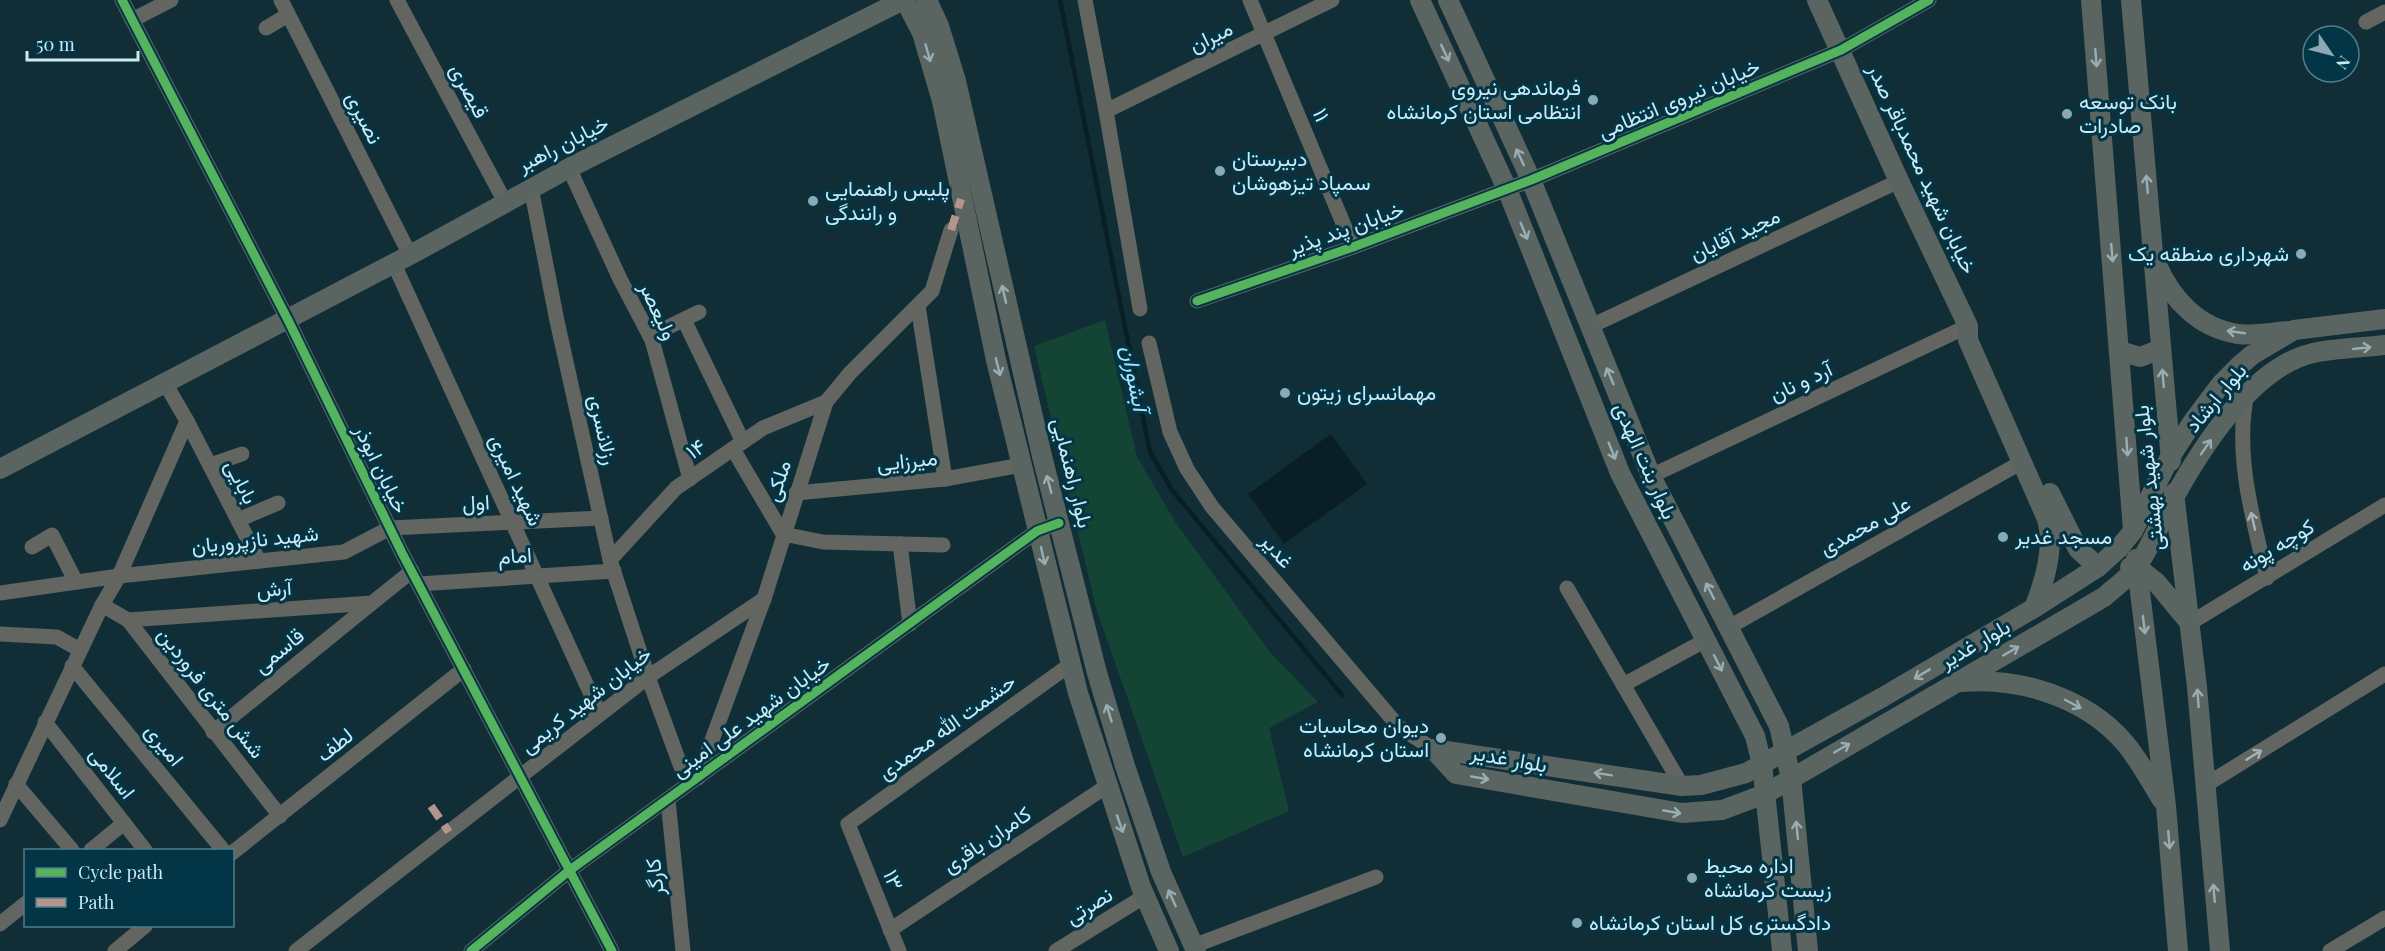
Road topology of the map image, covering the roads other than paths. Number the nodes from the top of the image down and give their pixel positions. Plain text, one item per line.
1 (122, 0) edge
2 (171, 0) edge
3 (281, 0) edge
4 (397, 0) edge
5 (904, 0) edge
6 (927, 0) edge
7 (1085, 0) edge
8 (1250, 0) edge
9 (1332, 0) edge
10 (1420, 0) edge
11 (1448, 0) edge
12 (1817, 0) edge
13 (1929, 0) edge
14 (2091, 0) edge
15 (2131, 0) edge
16 (2385, 12) edge
17 (288, 15) junction
18 (132, 20) junction
19 (2366, 21) dead end
20 (266, 28) dead end
21 (1264, 35) junction
22 (1841, 50) junction
23 (1106, 111) junction
24 (569, 168) junction
25 (1531, 180) junction
26 (1899, 181) junction
27 (531, 188) junction
28 (1507, 189) junction
29 (505, 202) junction
30 (951, 230) dead end
31 (1353, 247) junction
32 (2153, 258) junction
33 (402, 260) junction
34 (1197, 301) dead end
35 (918, 306) junction
36 (1140, 309) dead end
37 (699, 312) dead end
38 (2385, 319) edge
39 (288, 320) junction
40 (684, 320) junction
41 (1968, 326) junction
42 (1589, 327) junction
43 (2294, 330) junction
44 (650, 336) junction
45 (1149, 343) dead end
46 (2385, 345) edge
47 (2161, 349) junction
48 (2120, 351) junction
49 (165, 383) junction
50 (2248, 392) junction
51 (826, 402) junction
52 (187, 421) junction
53 (738, 445) junction
54 (242, 454) dead end
55 (2170, 457) junction
56 (2022, 462) junction
57 (210, 465) junction
58 (1022, 465) junction
59 (0, 469) edge
60 (1651, 476) junction
61 (690, 479) junction
62 (945, 479) junction
63 (796, 493) junction
64 (2175, 496) junction
65 (278, 503) dead end
66 (2385, 505) edge
67 (601, 518) junction
68 (238, 520) junction
69 (513, 522) junction
70 (1059, 523) junction
71 (390, 528) junction
72 (1037, 531) junction
73 (2133, 531) junction
74 (783, 534) junction
75 (900, 544) junction
76 (943, 545) dead end
77 (32, 547) dead end
78 (259, 561) junction
79 (612, 565) junction
80 (2098, 567) junction
81 (2137, 567) junction
82 (119, 576) junction
83 (537, 576) junction
84 (415, 577) junction
85 (2266, 578) junction
86 (76, 582) junction
87 (1567, 588) dead end
88 (0, 593) edge
89 (764, 599) junction
90 (372, 603) junction
91 (102, 604) junction
92 (2034, 608) junction
93 (128, 620) junction
94 (2190, 623) junction
95 (910, 624) junction
96 (1729, 627) junction
97 (0, 634) edge
98 (1706, 640) junction
99 (80, 650) junction
100 (1071, 664) junction
101 (72, 666) junction
102 (464, 669) junction
103 (2385, 674) edge
104 (648, 677) junction
105 (1955, 683) junction
106 (1623, 685) junction
107 (600, 714) junction
108 (45, 722) junction
109 (213, 732) junction
110 (1433, 748) junction
111 (1786, 750) junction
112 (1762, 764) junction
113 (681, 767) dead end
114 (521, 777) junction
115 (698, 778) junction
116 (1791, 778) junction
117 (1107, 786) junction
118 (1682, 786) junction
119 (2204, 786) junction
120 (9, 787) edge
121 (1765, 794) junction
122 (668, 800) junction
123 (2166, 806) junction
124 (279, 816) junction
125 (0, 820) edge
126 (124, 824) junction
127 (848, 824) joint
128 (71, 849) edge
129 (92, 849) edge
130 (144, 849) edge
131 (222, 849) edge
132 (234, 851) edge
133 (570, 870) junction
134 (1376, 877) dead end
135 (1145, 896) junction
136 (24, 905) edge
137 (2385, 918) edge
138 (0, 924) edge
139 (144, 927) edge
140 (890, 930) junction
141 (133, 945) edge
142 (1195, 948) edge
143 (115, 951) edge
144 (296, 951) edge
145 (471, 951) edge
146 (612, 951) edge
147 (683, 951) edge
148 (899, 951) edge
149 (1056, 951) edge
150 (1169, 951) edge
151 (1782, 951) edge
152 (1808, 951) edge
153 (2178, 951) edge
154 (2220, 951) edge
155 (2330, 951) edge

1 - 18 street, خیابان ابوذر
2 - 18 street
3 - 17 street, نصیری
4 - 29 street, قیصری
5 - 24 main road, خیابان راهبر
5 -> 58 main road
70 -> 6 main road, بلوار راهنمایی
7 - 23 street
8 - 21 street, ۱۱
9 - 21 street, میران
10 -> 28 main road, بلوار بنت الهدی
25 -> 11 main road, بلوار بنت الهدی
12 - 22 main road, خیابان شهید محمدباقر صدر
13 - 22 street, خیابان نیروی انتظامی
14 -> 48 main road, بلوار شهید بهشتی
32 -> 15 main road, بلوار شهید بهشتی
16 - 19 street
17 - 20 street
17 - 33 street, نصیری
18 - 39 street, خیابان ابوذر
21 - 23 street, میران
21 - 31 street, ۱۱
22 - 25 street, خیابان نیروی انتظامی
22 - 26 main road, خیابان شهید محمدباقر صدر
23 - 36 street
24 - 27 main road, خیابان راهبر
24 - 44 street, ولیعصر
25 - 28 street, خیابان نیروی انتظامی
25 - 42 main road, بلوار بنت الهدی
26 - 41 main road, خیابان شهید محمدباقر صدر
26 - 42 street, مجید آقایان
27 - 29 main road, خیابان راهبر
27 - 67 street, رزلانسری
28 - 31 street, خیابان پند پذیر
28 -> 98 main road, بلوار بنت الهدی
29 - 33 main road, خیابان راهبر
30 - 35 street, ملکی
31 - 34 street, خیابان پند پذیر
43 -> 32 main road
32 - 47 main road, بلوار شهید بهشتی
33 - 39 main road, خیابان راهبر
33 - 69 street, شهید امیری
35 - 51 street, ملکی
35 - 62 street
37 - 40 street
38 - 43 main road, بلوار ارشاد
39 - 49 main road, خیابان راهبر
39 - 71 street, خیابان ابوذر
40 - 44 street
40 - 53 street
41 - 56 main road, خیابان شهید محمدباقر صدر
41 - 60 street, آرد و نان
41 - 80 main road, خیابان شهید محمدباقر صدر
60 -> 42 main road, بلوار بنت الهدی
43 - 55 main road, بلوار ارشاد
44 - 61 street, ولیعصر
45 - 110 street, غدیر
50 -> 46 main road, بلوار ارشاد
47 - 48 main road
55 -> 47 main road, بلوار شهید بهشتی
48 -> 73 main road, بلوار شهید بهشتی
49 - 52 street
49 - 59 main road, خیابان راهبر
64 -> 50 main road, بلوار ارشاد
85 -> 50 street
51 - 53 street, ۱۴
51 - 63 street, ملکی
52 - 57 street, بابایی
52 - 82 street
53 - 61 street, ۱۴
53 - 74 street
54 - 57 street
55 - 64 main road, بلوار شهید بهشتی
55 - 73 main road, بلوار ارشاد
56 - 92 main road, خیابان شهید محمدباقر صدر
56 - 96 street, علی محمدی
57 - 68 street, بابایی
58 - 62 street, میرزایی
58 - 72 main road
96 -> 60 main road, بلوار بنت الهدی
61 - 79 street, ۱۴
62 - 63 street, میرزایی
63 - 74 street, ملکی
64 - 81 main road, بلوار ارشاد
64 - 94 main road, بلوار شهید بهشتی
65 - 68 street
66 - 85 street, کوچه پونه
67 - 69 street, اول
67 - 79 street, رزلانسری
68 - 78 street, بابایی
69 - 71 street, اول
69 - 83 street, شهید امیری
70 - 72 street, خیابان شهید علی امینی
142 -> 70 main road, بلوار راهنمایی
71 - 78 street, شهید نازپروریان
71 - 84 street, خیابان ابوذر
72 - 95 street, خیابان شهید علی امینی
72 -> 100 main road
73 - 80 main road, بلوار غدیر
73 - 81 main road, بلوار شهید بهشتی
74 - 75 street
74 - 89 street, ملکی
75 - 76 street
75 - 95 street
77 - 86 street
78 - 82 street, شهید نازپروریان
79 - 83 street, امام
79 - 104 street, رزلانسری
80 - 81 main road
80 - 92 main road, بلوار غدیر
81 - 94 main road
105 -> 81 main road, بلوار غدیر
81 -> 123 main road, بلوار شهید بهشتی
82 - 86 street, شهید نازپروریان
82 - 91 street
83 - 84 street, امام
83 - 107 street, شهید امیری
84 - 90 street
84 - 102 street, خیابان ابوذر
85 - 94 street, کوچه پونه
86 - 88 street, شهید نازپروریان
87 - 106 street
89 - 104 street, خیابان شهید کریمی
89 - 115 street, ملکی
90 - 93 street, آرش
90 - 109 street, قاسمی
91 - 93 street, شش متری فروردین
91 - 99 street
92 -> 111 main road, بلوار غدیر
93 - 109 street, شش متری فروردین
119 -> 94 main road, بلوار شهید بهشتی
95 - 115 street, خیابان شهید علی امینی
96 - 111 main road, بلوار بنت الهدی
97 - 99 street
98 - 106 street
98 -> 112 main road, بلوار بنت الهدی
99 - 101 street
100 - 117 main road
100 - 127 street, حشمت الله محمدی
101 - 108 street
101 - 131 street, امیری
102 - 114 street, خیابان ابوذر
102 - 124 street, لطف
119 -> 103 street
104 - 107 street, خیابان شهید کریمی
104 - 113 street, رزلانسری
116 -> 105 main road, بلوار غدیر
105 -> 123 main road
106 - 118 street
107 - 114 street, خیابان شهید کریمی
108 - 120 street
108 - 126 street, اسلامی
109 - 124 street, شش متری فروردین
118 -> 110 main road, بلوار غدیر
110 -> 121 main road, بلوار غدیر
111 - 112 main road, بلوار غدیر
111 - 116 main road, بلوار بنت الهدی
112 - 118 main road, بلوار غدیر
112 - 121 main road, بلوار بنت الهدی
114 - 133 street, خیابان ابوذر
114 - 144 street, خیابان شهید کریمی
115 - 122 street, خیابان شهید علی امینی
116 - 121 main road, بلوار غدیر
152 -> 116 main road, بلوار بنت الهدی
117 -> 135 main road
117 - 140 street, کامران باقری
154 -> 119 main road, بلوار شهید بهشتی
120 - 125 street
120 - 128 street
121 - 151 main road, بلوار بنت الهدی
122 - 133 street, خیابان شهید علی امینی
122 - 147 street, کارگر
123 -> 153 main road, بلوار شهید بهشتی
124 - 132 street, لطف
126 - 129 street
126 - 130 street, اسلامی
127 - 140 street, ۱۳
133 - 145 street, خیابان شهید علی امینی
133 - 146 street, خیابان ابوذر
134 - 142 street
135 - 149 street, نصرتی
135 - 150 main road
136 - 138 street
137 - 155 street
139 - 141 street
140 - 148 street, ۱۳
141 - 143 street

